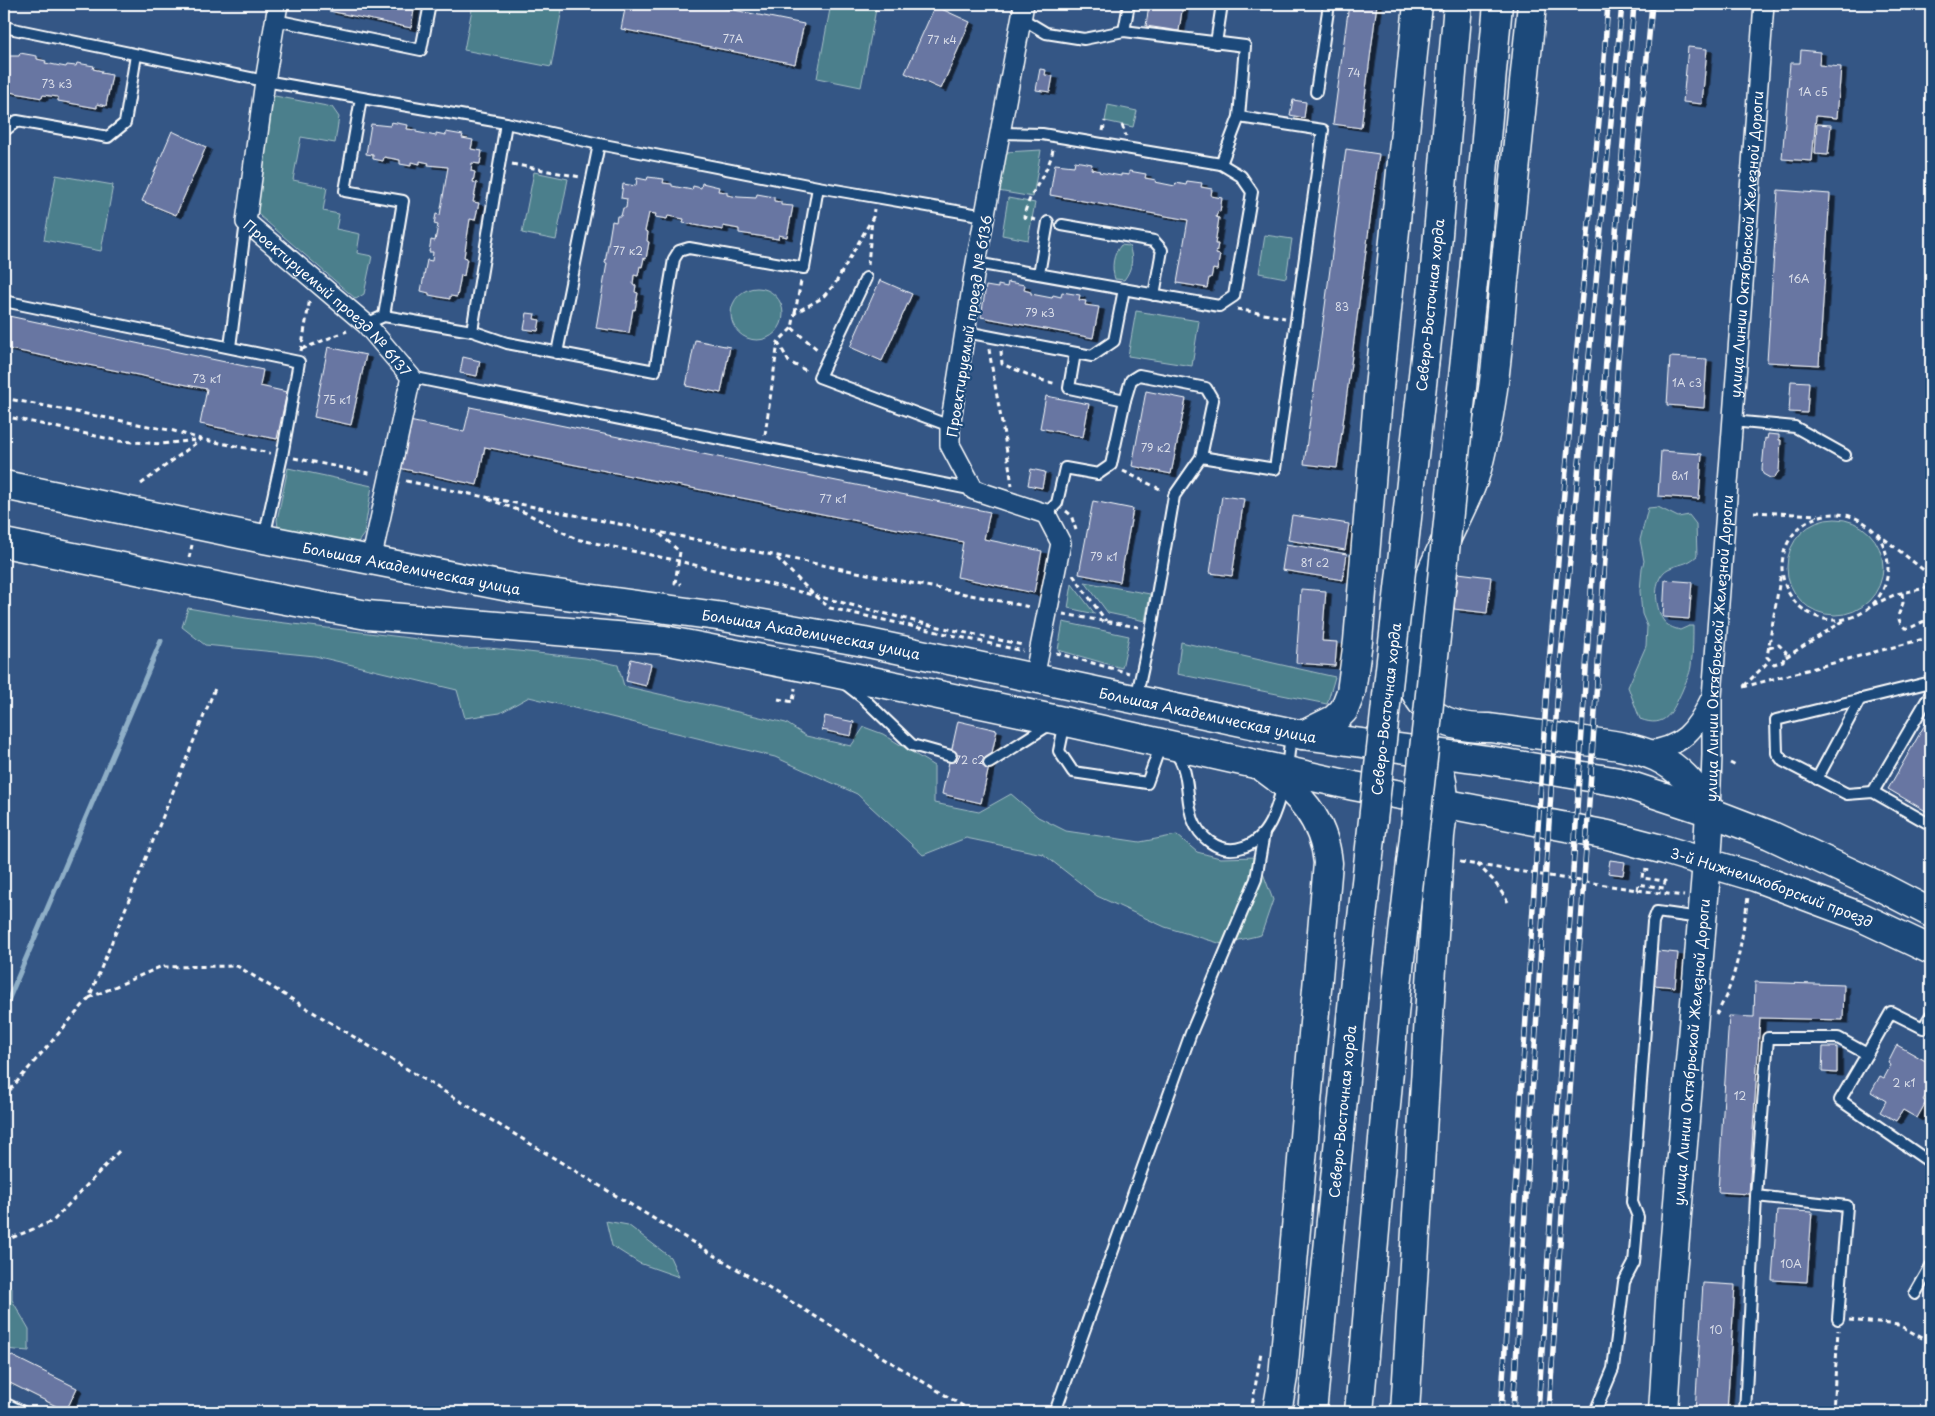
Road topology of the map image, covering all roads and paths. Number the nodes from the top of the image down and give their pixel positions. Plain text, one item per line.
1 (430, 4) edge
2 (1129, 4) edge
3 (1222, 4) edge
4 (1328, 4) edge
5 (1418, 4) edge
6 (1458, 4) edge
7 (1498, 4) edge
8 (1532, 4) edge
9 (1764, 4) edge
10 (1022, 11) edge
11 (276, 12) edge
12 (4, 27) edge
13 (1124, 31) junction
14 (1216, 43) junction
15 (136, 54) junction
16 (265, 81) junction
17 (1316, 92) dead end
18 (361, 98) junction
19 (1239, 117) junction
20 (1105, 121) dead end
21 (506, 124) junction
22 (1122, 125) dead end
23 (4, 131) edge
24 (1001, 133) junction
25 (1103, 134) dead end
26 (1055, 136) junction
27 (1127, 138) dead end
28 (599, 144) junction
29 (499, 161) junction
30 (1221, 164) junction
31 (592, 180) junction
32 (818, 187) junction
33 (875, 197) junction
34 (985, 216) junction
35 (873, 217) junction
36 (246, 222) junction
37 (1048, 222) joint
38 (1062, 225) dead end
39 (976, 263) junction
40 (804, 268) junction
41 (1039, 274) junction
42 (866, 278) joint
43 (313, 280) junction
44 (1124, 289) junction
45 (1154, 295) junction
46 (4, 301) edge
47 (1219, 306) junction
48 (795, 313) junction
49 (384, 316) junction
50 (1296, 320) junction
51 (366, 324) junction
52 (792, 328) junction
53 (472, 331) junction
54 (966, 332) junction
55 (987, 336) junction
56 (1000, 338) junction
57 (778, 342) junction
58 (230, 347) junction
59 (301, 349) junction
60 (557, 352) junction
61 (1075, 353) junction
62 (828, 358) junction
63 (299, 362) junction
64 (410, 377) junction
65 (819, 377) junction
66 (1069, 388) junction
67 (4, 398) edge
68 (1125, 400) junction
69 (4, 416) edge
70 (1732, 421) junction
71 (950, 426) junction
72 (200, 439) junction
73 (763, 448) junction
74 (1845, 455) dead end
75 (282, 456) junction
76 (1201, 457) junction
77 (1111, 465) junction
78 (389, 477) junction
79 (141, 484) dead end
80 (1004, 484) dead end
81 (4, 485) edge
82 (1012, 486) junction
83 (974, 490) junction
84 (1021, 490) dead end
85 (478, 495) junction
86 (1174, 496) junction
87 (1052, 508) junction
88 (1754, 512) dead end
89 (1822, 515) junction
90 (1867, 525) junction
91 (660, 533) junction
92 (1078, 538) dead end
93 (264, 539) junction
94 (4, 543) edge
95 (192, 544) dead end
96 (776, 557) junction
97 (371, 561) junction
98 (679, 561) junction
99 (188, 564) dead end
100 (1782, 568) junction
101 (1931, 576) edge
102 (1069, 581) dead end
103 (681, 584) dead end
104 (1931, 587) edge
105 (1902, 593) junction
106 (816, 597) junction
107 (1869, 607) junction
108 (1058, 610) junction
109 (1848, 618) junction
110 (1106, 621) junction
111 (1931, 621) edge
112 (1151, 630) junction
113 (1931, 637) edge
114 (1769, 648) junction
115 (1786, 657) junction
116 (1038, 660) junction
117 (1769, 661) junction
118 (829, 672) junction
119 (1931, 682) edge
120 (216, 686) dead end
121 (796, 686) dead end
122 (1138, 688) junction
123 (1931, 693) edge
124 (1712, 697) junction
125 (778, 699) dead end
126 (1860, 699) junction
127 (1061, 721) junction
128 (1469, 729) junction
129 (1297, 734) junction
130 (1361, 742) junction
131 (1166, 744) junction
132 (1430, 751) junction
133 (1646, 752) junction
134 (951, 756) dead end
135 (989, 763) dead end
136 (1277, 773) junction
137 (1817, 779) junction
138 (1873, 792) junction
139 (1444, 803) junction
140 (1710, 812) junction
141 (1931, 826) edge
142 (1264, 833) junction
143 (1707, 862) junction
144 (1469, 863) dead end
145 (1476, 864) junction
146 (1660, 872) dead end
147 (1931, 874) edge
148 (1927, 882) dead end
149 (1637, 890) junction
150 (1685, 896) dead end
151 (1748, 896) dead end
152 (1508, 902) dead end
153 (1931, 913) edge
154 (1701, 918) junction
155 (1931, 950) edge
156 (89, 998) junction
157 (1931, 1015) edge
158 (1714, 1020) dead end
159 (1867, 1054) junction
160 (4, 1096) edge
161 (120, 1150) dead end
162 (1931, 1163) edge
163 (1756, 1196) junction
164 (4, 1241) edge
165 (1931, 1266) edge
166 (1915, 1294) dead end
167 (1838, 1319) junction
168 (1931, 1343) edge
169 (4, 1403) edge
170 (23, 1412) edge
171 (973, 1412) edge
172 (1055, 1412) edge
173 (1276, 1412) edge
174 (1312, 1412) edge
175 (1359, 1412) edge
176 (1405, 1412) edge
177 (1595, 1412) edge
178 (1663, 1412) edge
179 (1745, 1412) edge
180 (1833, 1412) edge

1 - 11 lane
2 - 13 lane
3 - 14 lane
4 - 17 lane
5 - 129 main road
6 - 174 main road, Северо-Восточная хорда, bridge
7 - 175 main road, bridge
8 - 128 main road
9 - 70 street, улица Линии Октябрьской Железной Дороги
10 - 13 lane
10 - 24 street, Проектируемый проезд № 6136
11 - 16 street, Проектируемый проезд № 6137
12 - 15 lane
13 - 14 lane
14 - 19 lane
15 - 16 lane
15 - 23 lane
16 - 18 lane
16 - 36 street, Проектируемый проезд № 6137
18 - 21 lane
18 - 49 lane
19 - 30 lane
19 - 50 lane
20 - 25 path
21 - 28 lane
21 - 29 lane
22 - 27 path
24 - 26 lane
24 - 34 street, Проектируемый проезд № 6136
26 - 30 lane
26 - 37 path
28 - 31 lane
28 - 32 lane
29 - 31 path
29 - 53 lane
30 - 47 lane
31 - 60 lane
32 - 33 lane
32 - 40 lane
33 - 34 lane
33 - 35 path
34 - 39 street, Проектируемый проезд № 6136
35 - 42 path
35 - 48 path
36 - 43 street, Проектируемый проезд № 6137
36 - 58 lane
37 - 41 lane
38 - 45 lane
39 - 41 lane
39 - 54 street, Проектируемый проезд № 6136
40 - 48 path
40 - 60 lane
41 - 44 lane
42 - 62 lane
43 - 51 street, Проектируемый проезд № 6137
43 - 59 path
44 - 45 lane
44 - 61 lane
45 - 47 lane
46 - 58 lane
47 - 50 path
48 - 52 path
49 - 51 lane
49 - 53 lane
50 - 76 lane
51 - 59 path
51 - 64 street, Проектируемый проезд № 6137
52 - 57 path
52 - 62 path
53 - 60 lane
54 - 55 lane
54 - 71 street, Проектируемый проезд № 6136
55 - 56 lane
55 - 82 path
56 - 61 lane
56 - 66 path
57 - 65 path
57 - 73 path
58 - 63 lane
59 - 63 path
61 - 66 lane
62 - 65 lane
63 - 75 lane
64 - 73 lane
64 - 78 street, Проектируемый проезд № 6137
65 - 71 lane
66 - 68 lane
67 - 72 path
68 - 76 lane
68 - 77 lane
69 - 72 path
70 - 74 lane
70 - 124 street, улица Линии Октябрьской Железной Дороги
71 - 83 street, Проектируемый проезд № 6136
72 - 75 path
72 - 79 path
73 - 83 lane
75 - 78 path
75 - 93 lane
76 - 86 lane
77 - 86 path
77 - 87 lane
78 - 85 path
78 - 97 street, Проектируемый проезд № 6137
80 - 82 path
81 - 93 main road, Большая Академическая улица
82 - 84 path
83 - 87 street
85 - 91 path
85 - 98 path
86 - 112 lane
87 - 92 path
87 - 108 street
88 - 89 path
89 - 90 path
89 - 100 path
90 - 101 path
90 - 107 path
91 - 96 path
91 - 98 path
93 - 97 main road, Большая Академическая улица
94 - 118 main road
95 - 99 path
96 - 106 path
96 - 108 path
97 - 116 main road, Большая Академическая улица
98 - 103 path
98 - 106 path
100 - 109 path
100 - 114 path
102 - 110 path
104 - 105 path
105 - 107 path
105 - 111 path
106 - 116 path
106 - 116 path
107 - 109 path
108 - 110 path
108 - 116 street
109 - 115 path
110 - 112 path
112 - 122 lane
113 - 117 path
114 - 115 path
114 - 117 path
115 - 117 path
116 - 122 main road, Большая Академическая улица
116 - 122 path
116 - 122 path
118 - 127 main road
118 - 134 lane
119 - 126 lane
120 - 156 path
121 - 125 path
122 - 129 main road, Большая Академическая улица
123 - 138 lane
124 - 133 street
124 - 140 street, улица Линии Октябрьской Железной Дороги
126 - 137 lane
126 - 137 lane
127 - 131 main road
127 - 131 lane
127 - 135 lane
128 - 130 street
128 - 133 main road
129 - 130 main road, Большая Академическая улица
129 - 136 lane
130 - 132 main road, Большая Академическая улица
131 - 136 main road
131 - 142 lane
132 - 139 main road
132 - 140 main road, Большая Академическая улица
133 - 140 main road
136 - 139 main road
136 - 142 lane
136 - 173 main road
137 - 138 lane
138 - 141 lane
139 - 143 main road, 3-й Нижнелихоборский проезд
139 - 176 main road
140 - 143 main road, улица Линии Октябрьской Железной Дороги
140 - 153 main road
142 - 172 lane
143 - 154 main road, улица Линии Октябрьской Железной Дороги
143 - 155 main road, 3-й Нижнелихоборский проезд
144 - 145 path
145 - 149 path
145 - 152 path
146 - 149 path
147 - 148 path
149 - 150 path
151 - 158 path
154 - 177 lane
154 - 178 main road, улица Линии Октябрьской Железной Дороги
156 - 160 path
156 - 171 path
157 - 159 lane
159 - 162 lane
159 - 163 lane
161 - 164 path
163 - 167 lane
163 - 179 lane
165 - 166 lane
167 - 168 path
167 - 180 path
169 - 170 lane

